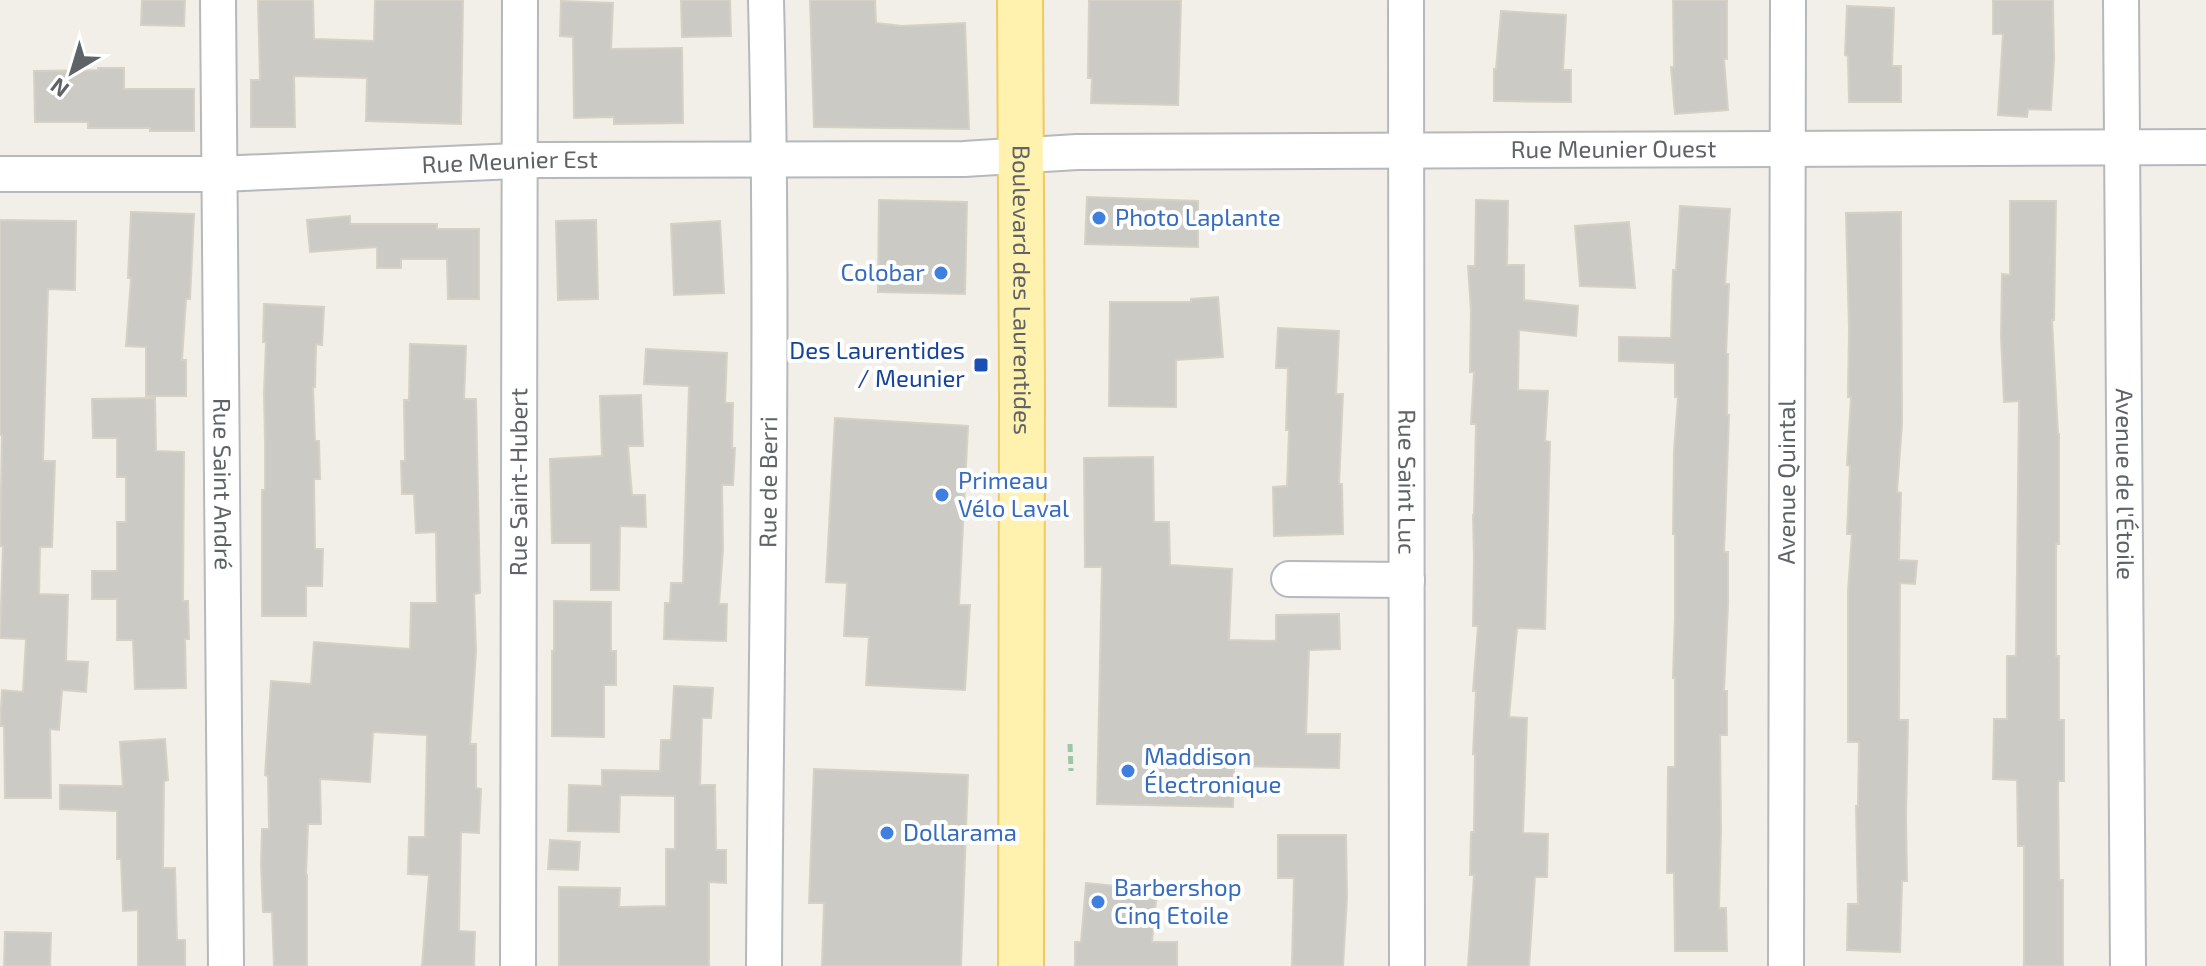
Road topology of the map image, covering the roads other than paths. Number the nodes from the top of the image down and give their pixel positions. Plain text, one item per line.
1 (218, 0) edge
2 (520, 0) edge
3 (766, 0) edge
4 (1020, 0) edge
5 (1406, 0) edge
6 (1788, 0) edge
7 (2121, 0) edge
8 (2123, 147) junction
9 (2206, 147) edge
10 (1788, 148) junction
11 (1406, 150) junction
12 (1021, 155) junction
13 (769, 158) junction
14 (521, 160) junction
15 (0, 174) edge
16 (219, 174) junction
17 (1289, 579) dead end
18 (1407, 580) junction
19 (226, 966) edge
20 (518, 966) edge
21 (764, 966) edge
22 (1021, 966) edge
23 (1407, 966) edge
24 (1786, 966) edge
25 (2128, 966) edge

1 - 16 street, Rue Saint André
2 - 14 street, Rue Saint-Hubert
3 - 13 street, Rue de Berri
4 - 12 main road, Boulevard des Laurentides
5 - 11 street, Rue Saint Luc
6 - 10 street, Avenue Quintal
7 - 8 street, Avenue de l'Étoile
8 - 9 street, Rue Meunier Ouest
8 - 10 street, Rue Meunier Ouest
8 - 25 street, Avenue de l'Étoile
10 - 11 street, Rue Meunier Ouest
10 - 24 street, Avenue Quintal
11 - 12 street, Rue Meunier Ouest
11 - 18 street, Rue Saint Luc
12 - 13 street, Rue Meunier Est
12 - 22 main road, Boulevard des Laurentides
13 - 14 street, Rue Meunier Est
13 - 21 street, Rue de Berri
14 - 16 street, Rue Meunier Est
14 - 20 street, Rue Saint-Hubert
15 - 16 street, Rue Meunier Est
16 - 19 street, Rue Saint André
17 - 18 street
18 - 23 street, Rue Saint Luc

